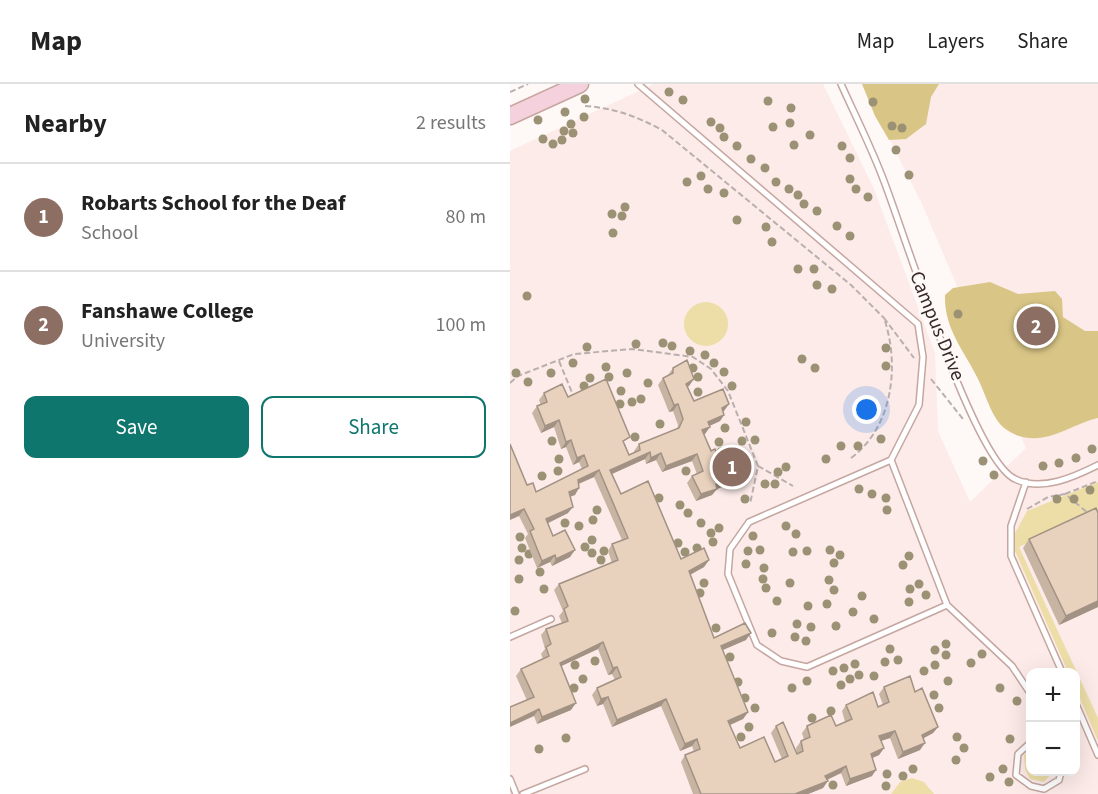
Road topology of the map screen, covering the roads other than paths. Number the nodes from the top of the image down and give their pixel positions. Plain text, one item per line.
1 (580, 84) edge
2 (638, 84) edge
3 (841, 84) edge
4 (510, 116) edge
5 (891, 460) junction
6 (1098, 465) edge
7 (1026, 482) junction
8 (947, 605) junction
9 (551, 620) dead end
10 (510, 637) edge
11 (1060, 668) edge
12 (1026, 687) edge
13 (1080, 713) edge
14 (1026, 747) edge
15 (1098, 755) edge
16 (585, 769) dead end
17 (1060, 776) edge
18 (510, 779) edge
19 (516, 794) edge
20 (523, 794) edge

1 - 4 street
2 - 5 lane
3 - 7 lane, Campus Drive
5 - 8 lane
5 - 8 lane
6 - 7 lane
7 - 11 lane
8 - 12 lane
9 - 10 lane
13 - 15 lane
14 - 17 lane
16 - 20 lane
18 - 19 lane

